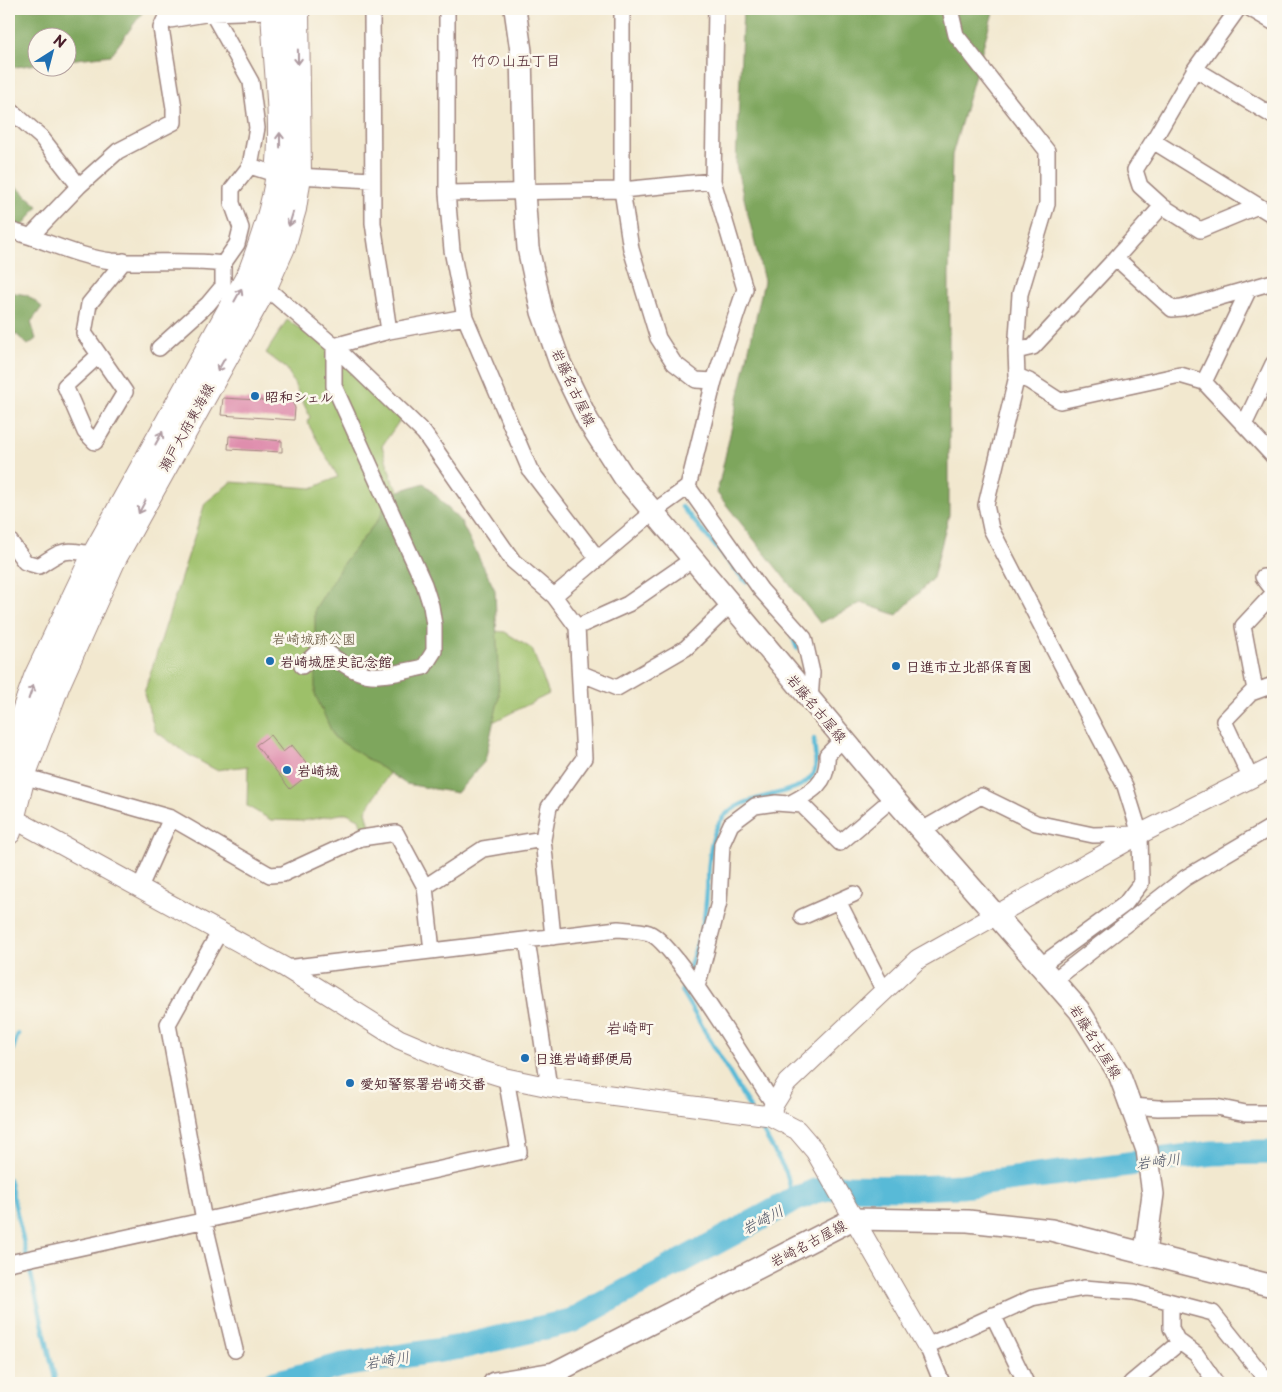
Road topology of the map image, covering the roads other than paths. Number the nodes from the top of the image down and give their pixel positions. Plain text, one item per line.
1 (296, 9) edge
2 (372, 9) edge
3 (448, 9) edge
4 (515, 9) edge
5 (622, 9) edge
6 (716, 9) edge
7 (950, 9) edge
8 (1238, 9) edge
9 (1251, 9) edge
10 (273, 10) edge
11 (210, 11) edge
12 (1273, 22) edge
13 (1196, 69) junction
14 (9, 109) edge
15 (1273, 116) edge
16 (1153, 141) junction
17 (250, 166) junction
18 (289, 176) junction
19 (372, 180) junction
20 (713, 181) junction
21 (79, 186) junction
22 (622, 190) junction
23 (524, 192) junction
24 (447, 193) junction
25 (1162, 206) junction
26 (1258, 206) junction
27 (1273, 215) edge
28 (9, 230) edge
29 (30, 236) junction
30 (1116, 258) junction
31 (124, 260) junction
32 (223, 264) junction
33 (1273, 282) edge
34 (265, 287) junction
35 (1249, 289) junction
36 (465, 317) junction
37 (389, 331) junction
38 (334, 346) junction
39 (159, 348) dead end
40 (1016, 351) junction
41 (99, 356) junction
42 (1273, 364) edge
43 (1017, 376) junction
44 (714, 381) junction
45 (1204, 382) junction
46 (1244, 425) junction
47 (1273, 456) edge
48 (688, 487) junction
49 (653, 512) junction
50 (9, 540) edge
51 (94, 555) junction
52 (598, 559) junction
53 (692, 559) junction
54 (1263, 578) dead end
55 (1273, 590) edge
56 (1273, 594) edge
57 (554, 596) junction
58 (730, 605) junction
59 (577, 627) junction
60 (302, 666) dead end
61 (580, 673) junction
62 (1273, 685) edge
63 (1255, 690) junction
64 (810, 700) junction
65 (843, 739) junction
66 (9, 754) edge
67 (1273, 767) edge
68 (23, 776) junction
69 (1251, 779) junction
70 (893, 798) junction
71 (788, 804) junction
72 (171, 818) junction
73 (10, 822) edge
74 (1273, 826) edge
75 (922, 830) junction
76 (1140, 834) junction
77 (543, 839) junction
78 (140, 887) junction
79 (424, 887) junction
80 (854, 894) dead end
81 (838, 902) junction
82 (996, 914) junction
83 (802, 917) dead end
84 (220, 931) junction
85 (553, 937) junction
86 (527, 940) junction
87 (432, 951) junction
88 (286, 968) junction
89 (1046, 974) junction
90 (690, 978) junction
91 (884, 991) junction
92 (506, 1078) junction
93 (549, 1087) junction
94 (764, 1112) junction
95 (1273, 1112) edge
96 (1134, 1113) junction
97 (850, 1214) junction
98 (204, 1222) junction
99 (1145, 1252) junction
100 (9, 1263) edge
101 (1273, 1286) edge
102 (1171, 1303) junction
103 (993, 1315) junction
104 (1180, 1342) junction
105 (926, 1346) junction
106 (235, 1350) dead end
107 (494, 1383) edge
108 (942, 1383) edge
109 (1026, 1383) edge
110 (1131, 1383) edge
111 (1216, 1383) edge
112 (1269, 1383) edge

1 -> 18 main road, 瀬戸大府東海線
2 - 19 street
3 - 24 street
4 - 23 main road, 岩藤名古屋線
5 - 22 street
6 - 20 street
7 - 40 street
8 - 13 street
9 - 12 street
10 - 11 street
18 -> 10 main road, 瀬戸大府東海線
11 - 17 street
11 - 21 street
13 - 15 street
13 - 16 street
14 - 21 street
16 - 25 street
16 - 26 street
17 - 18 street
17 - 32 street
18 - 19 street
18 -> 34 main road, 瀬戸大府東海線
51 -> 18 main road, 瀬戸大府東海線
19 - 37 street
20 - 22 street
20 - 44 street
21 - 29 street
22 - 23 street
22 - 44 street
23 - 24 street
23 - 49 main road, 岩藤名古屋線
24 - 36 street
25 - 26 street
25 - 30 street
26 - 27 street
28 - 29 street
29 - 31 street
30 - 35 street
30 - 40 street
31 - 32 street
31 - 41 street
32 - 39 street
33 - 35 street
34 - 38 street
34 -> 68 main road, 瀬戸大府東海線
35 - 45 street
36 - 37 street
36 - 52 street
37 - 38 street
38 - 57 street
38 - 60 street
40 - 43 street
41 - 41 street
42 - 46 street
43 - 45 street
43 - 76 street
44 - 48 street
45 - 46 street
46 - 47 street
48 - 49 street
48 - 64 street
49 - 52 street
49 - 53 main road, 岩藤名古屋線
50 - 51 street
66 -> 51 main road, 瀬戸大府東海線
52 - 57 street
53 - 58 main road, 岩藤名古屋線
53 - 59 street
54 - 55 street
56 - 63 street
57 - 59 street
58 - 61 street
58 - 64 main road, 岩藤名古屋線
59 - 61 street
61 - 77 street
62 - 63 street
63 - 69 street
64 - 65 main road, 岩藤名古屋線
65 - 70 main road, 岩藤名古屋線
65 - 71 street
67 - 69 street
68 - 72 street
68 - 73 main road, 瀬戸大府東海線
69 - 76 street
70 - 71 street
70 - 75 main road, 岩藤名古屋線
71 - 90 street
72 - 78 street
72 - 79 street
73 - 78 street
74 - 89 street
75 - 76 street
75 - 82 main road, 岩藤名古屋線
76 - 82 street
76 - 89 street
77 - 79 street
77 - 85 street
78 - 84 street
79 - 87 street
80 - 81 street
81 - 83 street
81 - 91 street
82 - 89 main road, 岩藤名古屋線
82 - 91 street
84 - 88 street
84 - 98 street
85 - 86 street
85 - 90 street
86 - 87 street
86 - 93 street
87 - 88 street
88 - 92 street
89 - 96 main road, 岩藤名古屋線
90 - 94 street
91 - 94 street
92 - 93 street
92 - 98 street
93 - 94 street
94 - 97 street
95 - 96 street
96 - 99 main road, 岩藤名古屋線
97 - 99 main road, 岩崎名古屋線
97 - 105 street
97 - 107 main road, 岩崎名古屋線
98 - 100 street
98 - 106 street
99 - 101 main road
102 - 103 street
102 - 104 street
102 - 112 street
103 - 105 street
103 - 109 street
104 - 110 street
104 - 111 street
105 - 108 street

